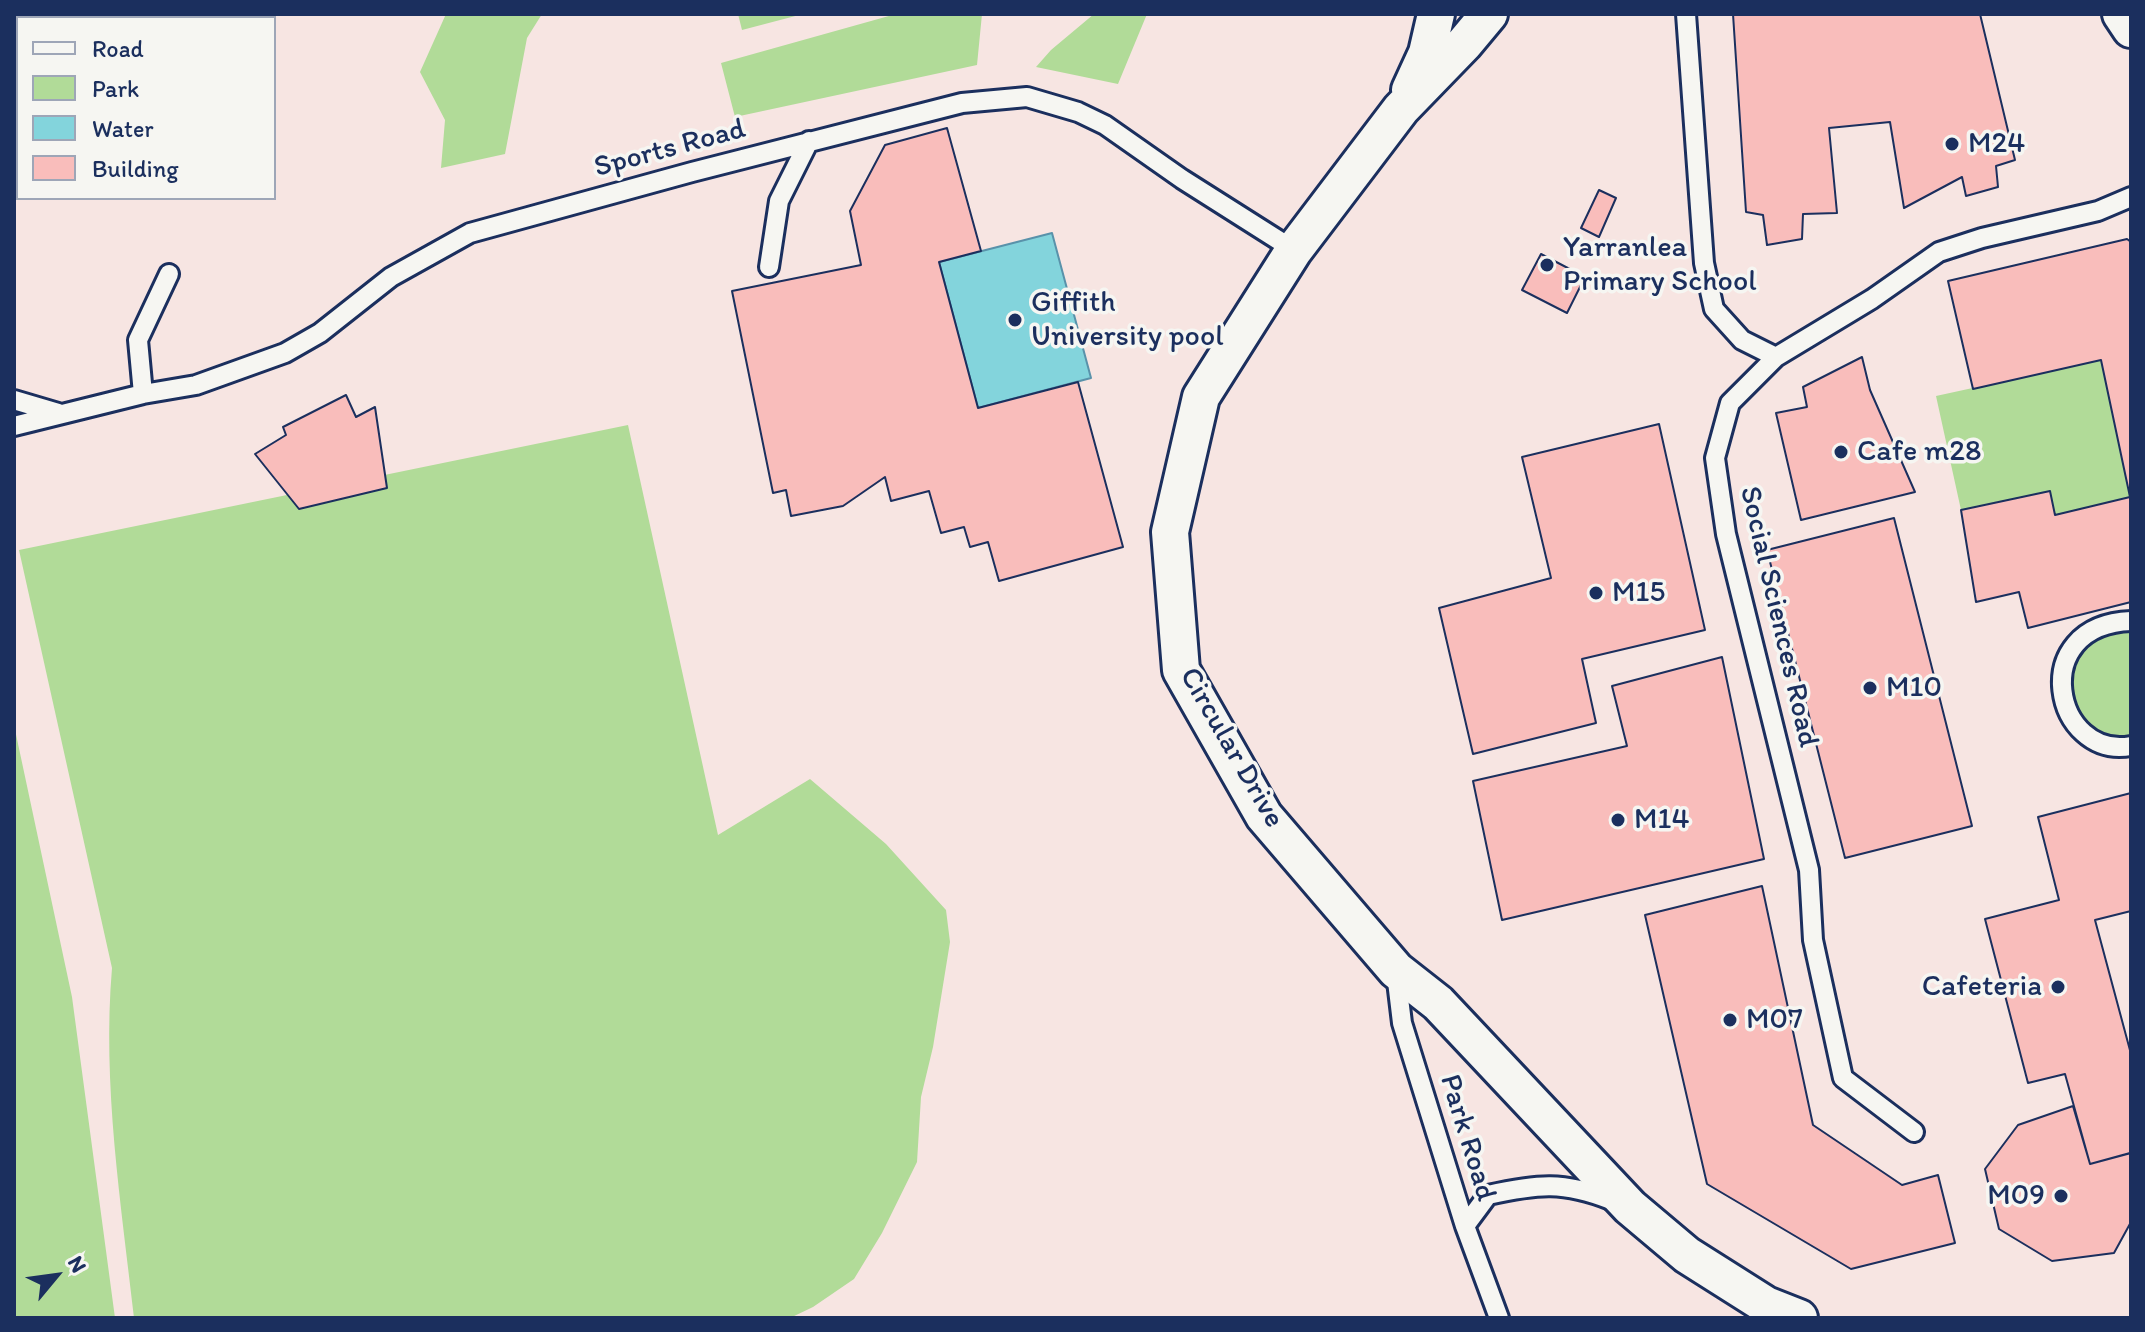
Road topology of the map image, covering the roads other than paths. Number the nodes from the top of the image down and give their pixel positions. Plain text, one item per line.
1 (1436, 14) edge
2 (1489, 14) edge
3 (1686, 14) edge
4 (2121, 14) edge
5 (2131, 29) edge
6 (1401, 109) junction
7 (809, 141) junction
8 (2131, 197) edge
9 (2098, 211) junction
10 (2131, 211) edge
11 (1294, 250) junction
12 (769, 267) dead end
13 (169, 274) dead end
14 (1776, 357) junction
15 (143, 394) junction
16 (14, 400) edge
17 (61, 413) junction
18 (14, 426) edge
19 (2131, 621) edge
20 (2131, 746) edge
21 (1396, 970) junction
22 (1914, 1132) dead end
23 (1630, 1207) junction
24 (1465, 1226) junction
25 (1499, 1318) edge
26 (1799, 1318) edge

1 - 6 street, Circular Drive
2 - 6 street, Circular Drive
3 - 14 lane
4 - 5 street
6 - 11 street, Circular Drive
7 - 11 lane, Sports Road
7 - 12 lane
7 - 15 lane, Sports Road
8 - 9 lane
9 - 10 lane
9 - 14 lane, Social Sciences Road
11 - 21 street, Circular Drive
13 - 15 lane
14 - 22 lane, Social Sciences Road
15 - 17 lane, Sports Road
16 - 17 lane, Sports Road
17 - 18 lane, Sports Road
19 - 20 lane
21 - 23 street, Circular Drive
21 - 24 lane, Park Road
23 - 24 lane
23 - 26 street, Circular Drive
24 - 25 lane, Park Road

